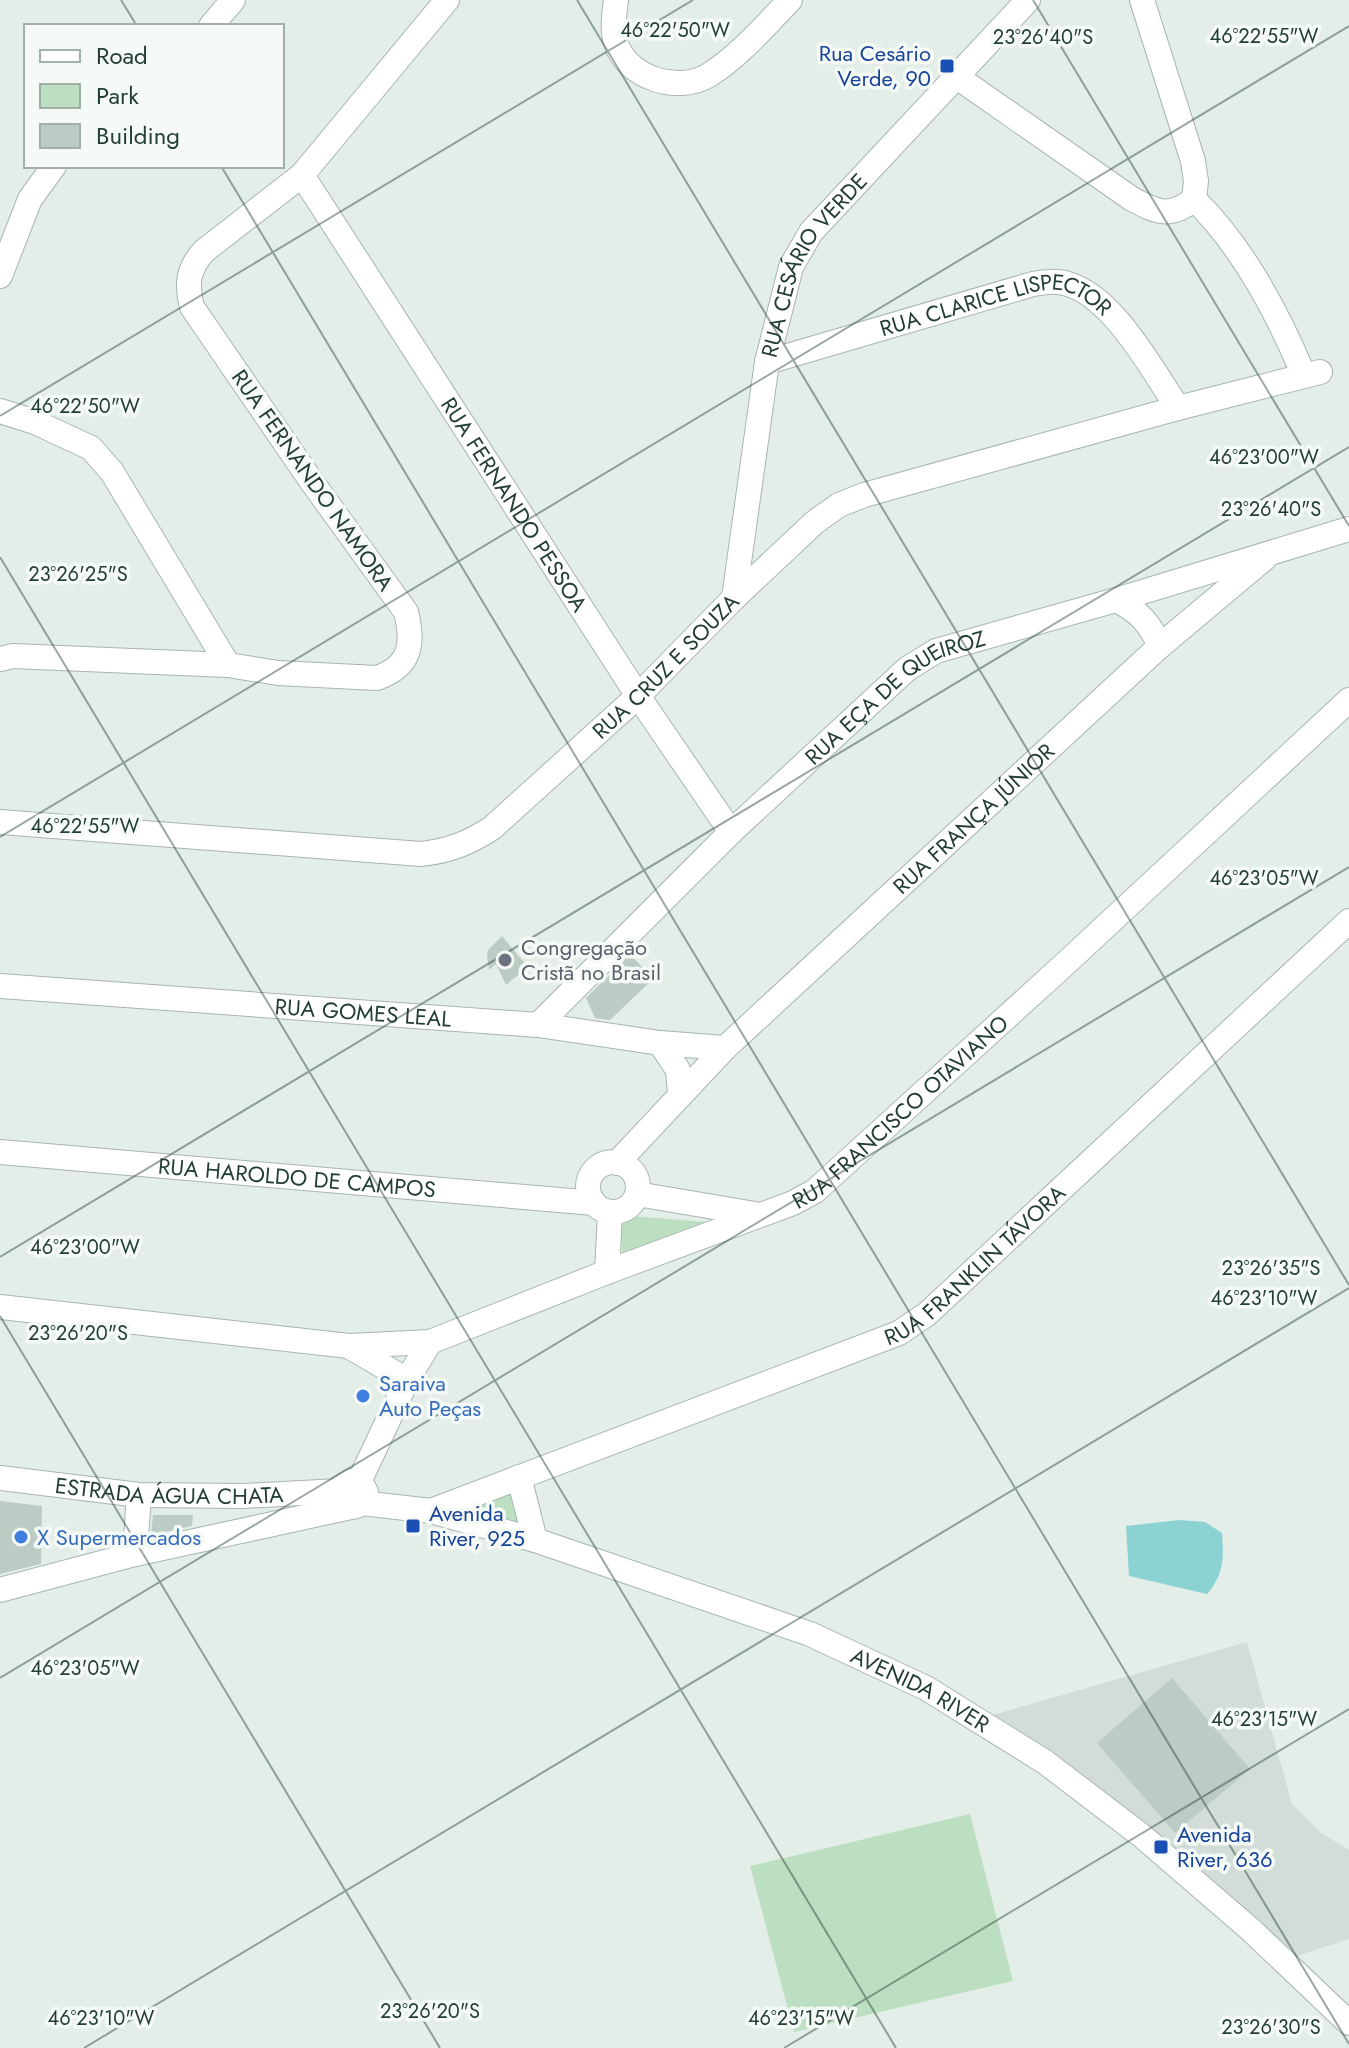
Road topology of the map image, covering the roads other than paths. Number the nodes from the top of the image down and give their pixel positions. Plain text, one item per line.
1 (233, 0) edge
2 (447, 0) edge
3 (616, 0) edge
4 (790, 0) edge
5 (1028, 0) edge
6 (1142, 0) edge
7 (213, 24) edge
8 (957, 77) junction
9 (53, 168) edge
10 (302, 175) junction
11 (1194, 199) junction
12 (0, 276) edge
13 (767, 362) junction
14 (1178, 408) junction
15 (0, 411) edge
16 (1349, 529) edge
17 (1273, 551) junction
18 (734, 598) junction
19 (1116, 600) junction
20 (1160, 646) junction
21 (0, 659) edge
22 (228, 665) junction
23 (638, 696) junction
24 (1349, 700) edge
25 (0, 822) edge
26 (731, 832) junction
27 (1349, 921) edge
28 (0, 986) edge
29 (538, 1025) junction
30 (660, 1043) junction
31 (725, 1048) junction
32 (680, 1094) junction
33 (0, 1152) edge
34 (617, 1163) junction
35 (637, 1194) junction
36 (602, 1207) junction
37 (757, 1214) junction
38 (607, 1272) junction
39 (0, 1307) edge
40 (430, 1342) junction
41 (349, 1346) junction
42 (407, 1380) junction
43 (519, 1477) junction
44 (0, 1478) edge
45 (355, 1494) junction
46 (139, 1495) junction
47 (420, 1510) junction
48 (535, 1540) junction
49 (135, 1554) junction
50 (0, 1590) edge
51 (1349, 2023) edge

1 - 7 street
2 - 10 street, RUA FERNANDO NAMORA
3 - 4 street
5 - 8 street, RUA CESÁRIO VERDE
6 - 11 street
8 - 11 street
8 - 13 street, RUA CESÁRIO VERDE
9 - 12 street
10 - 22 street, RUA FERNANDO NAMORA
10 - 23 street, RUA FERNANDO PESSOA
11 - 14 street, RUA CRUZ E SOUZA
13 - 14 street, RUA CLARICE LISPECTOR
13 - 18 street, RUA CESÁRIO VERDE
14 - 18 street, RUA CRUZ E SOUZA
15 - 22 street
16 - 17 street, RUA EÇA DE QUEIROZ
17 - 19 street, RUA EÇA DE QUEIROZ
17 - 20 street, RUA FRANÇA JÚNIOR
18 - 23 street, RUA CRUZ E SOUZA
19 - 20 street
19 - 26 street, RUA EÇA DE QUEIROZ
20 - 31 street, RUA FRANÇA JÚNIOR
21 - 22 street, RUA FERNANDO NAMORA
23 - 25 street, RUA CRUZ E SOUZA
23 - 26 street, RUA FERNANDO PESSOA
24 - 37 street, RUA FRANCISCO OTAVIANO
26 - 29 street, RUA EÇA DE QUEIROZ
27 - 43 street, RUA FRANKLIN TÁVORA
28 - 29 street, RUA GOMES LEAL
29 - 30 street, RUA GOMES LEAL
30 - 31 street, RUA GOMES LEAL
30 - 32 street
31 - 32 street, RUA FRANÇA JÚNIOR
32 - 34 street, RUA FRANÇA JÚNIOR
33 - 36 street, RUA HAROLDO DE CAMPOS
34 - 35 street
34 - 36 street
35 - 36 street
35 - 37 street
36 - 38 street
37 - 38 street, RUA FRANCISCO OTAVIANO
38 - 40 street, RUA FRANCISCO OTAVIANO
39 - 41 street, RUA FRANCISCO OTAVIANO
40 - 41 street, RUA FRANCISCO OTAVIANO
40 - 42 street
41 - 42 street, RUA FRANCISCO OTAVIANO
42 - 45 street
43 - 47 street, RUA FRANKLIN TÁVORA
43 - 48 street
44 - 46 street, ESTRADA ÁGUA CHATA
45 - 46 street, ESTRADA ÁGUA CHATA
45 - 47 street, AVENIDA RIVER
45 - 49 street
46 - 49 street
47 - 48 street, AVENIDA RIVER
48 - 51 street, AVENIDA RIVER
49 - 50 street

